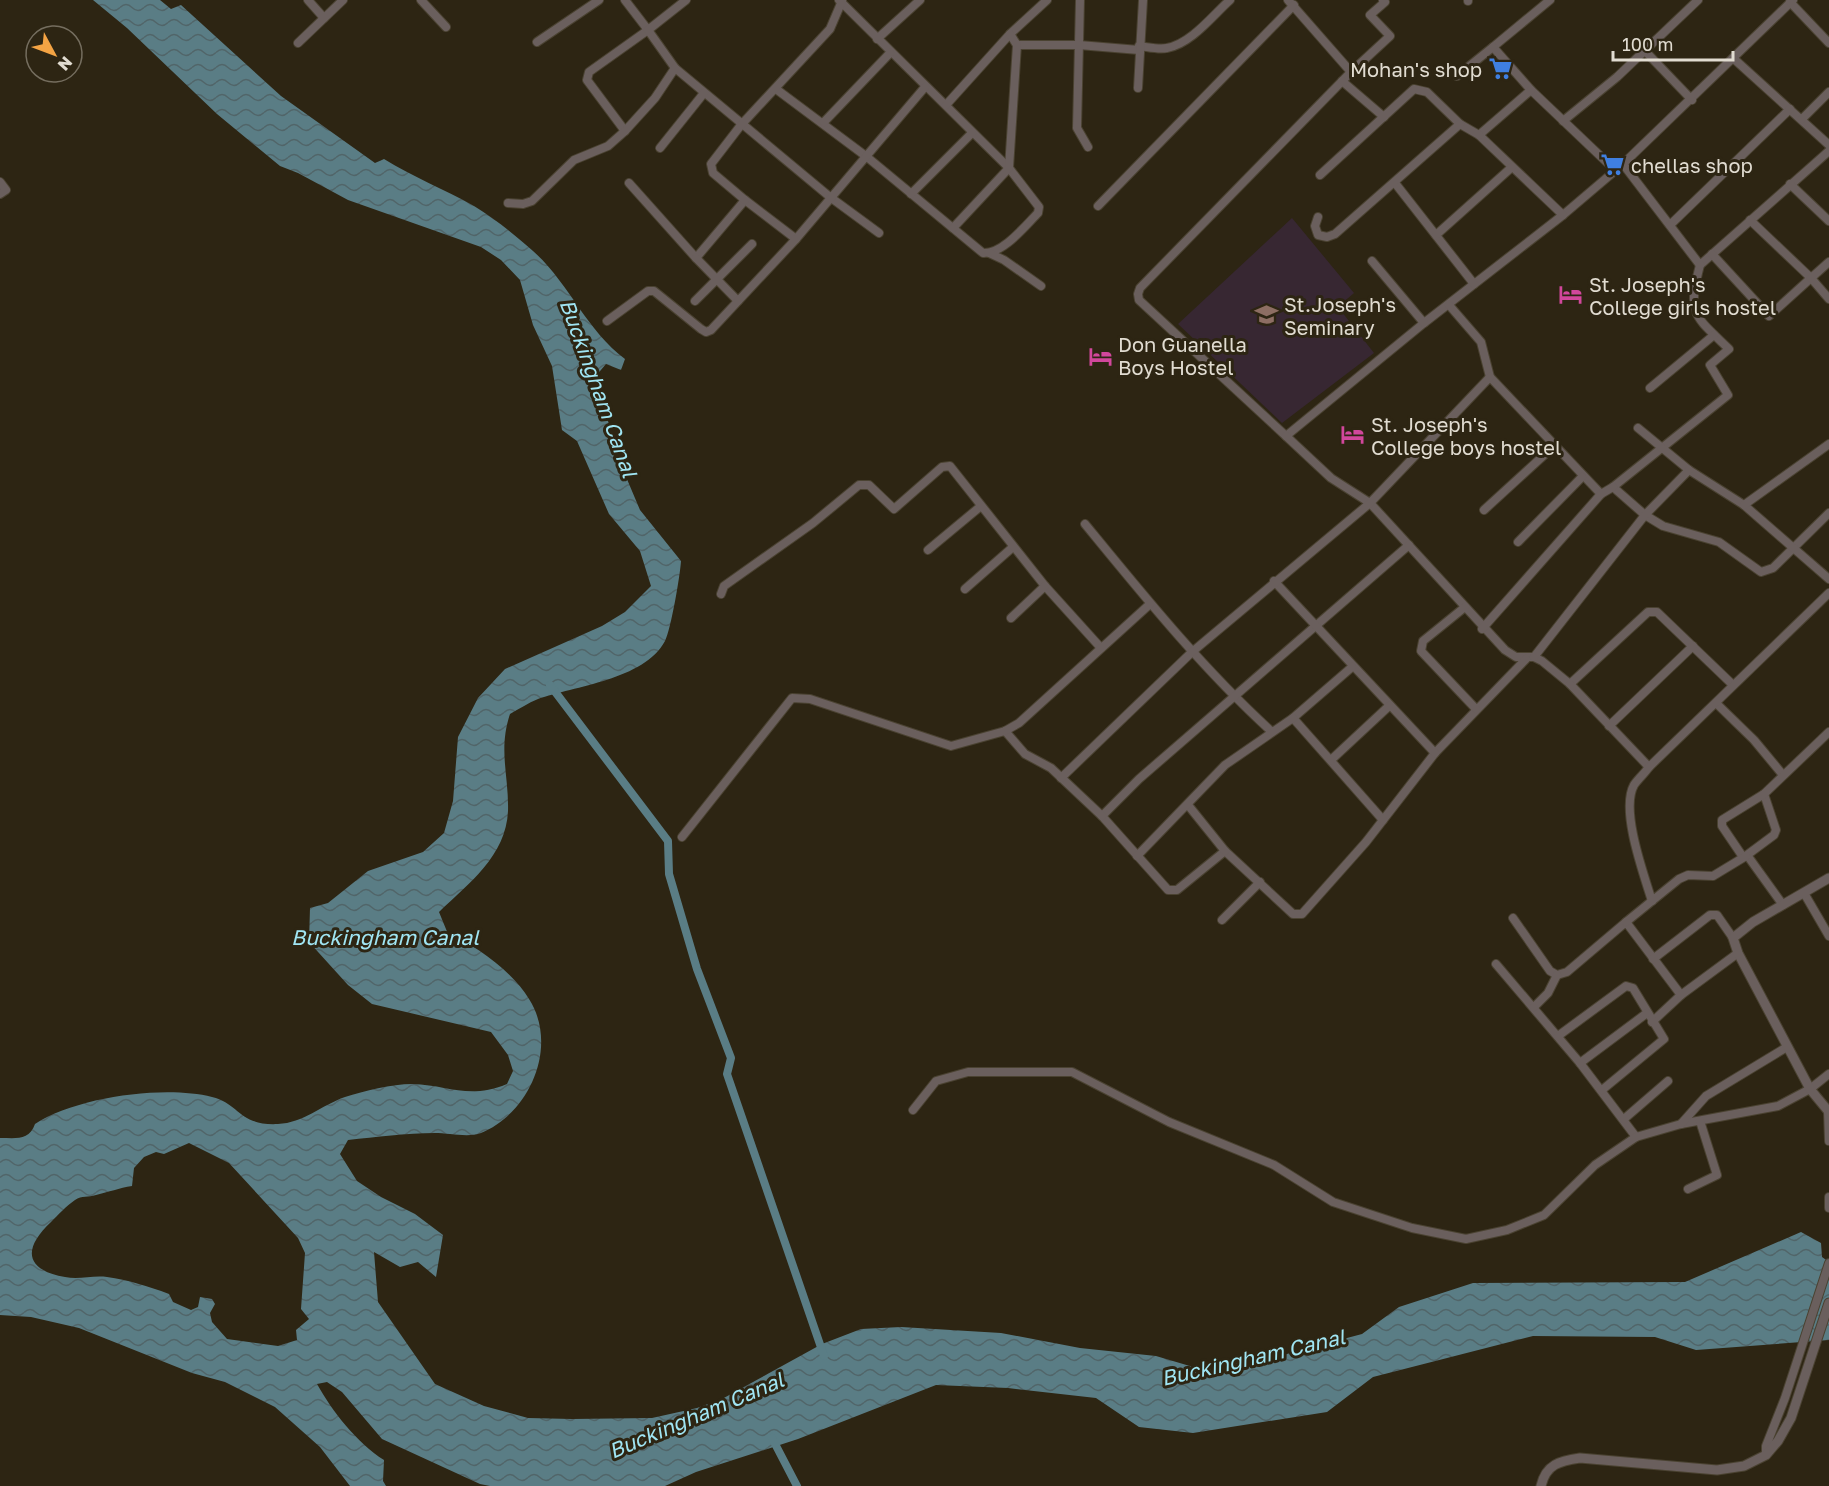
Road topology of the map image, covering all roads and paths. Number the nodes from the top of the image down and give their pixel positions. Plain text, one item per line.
1 (308, 0) edge
2 (343, 0) edge
3 (421, 0) edge
4 (599, 0) edge
5 (625, 0) edge
6 (686, 0) edge
7 (920, 0) edge
8 (1047, 0) edge
9 (1080, 0) edge
10 (1143, 0) edge
11 (1230, 0) edge
12 (1550, 0) edge
13 (1698, 0) edge
14 (841, 1) edge
15 (1385, 1) edge
16 (1791, 1) edge
17 (1291, 3) edge
18 (324, 18) junction
19 (446, 27) dead end
20 (648, 30) junction
21 (1010, 34) junction
22 (877, 39) junction
23 (537, 42) dead end
24 (298, 43) dead end
25 (1829, 44) edge
26 (1017, 45) junction
27 (1079, 45) junction
28 (1493, 47) junction
29 (1139, 48) junction
30 (1645, 51) junction
31 (890, 53) junction
32 (1733, 58) junction
33 (675, 69) junction
34 (1351, 72) junction
35 (1457, 76) dead end
36 (1342, 81) junction
37 (925, 87) junction
38 (1138, 88) dead end
39 (776, 89) junction
40 (1531, 90) junction
41 (1829, 92) edge
42 (704, 93) junction
43 (1692, 100) junction
44 (946, 105) junction
45 (1790, 109) junction
46 (1384, 117) junction
47 (1802, 119) junction
48 (1563, 121) junction
49 (824, 122) junction
50 (1460, 124) junction
51 (741, 125) junction
52 (625, 131) junction
53 (972, 133) junction
54 (1479, 135) junction
55 (1829, 145) edge
56 (1088, 147) dead end
57 (660, 148) dead end
58 (1829, 151) edge
59 (867, 157) junction
60 (1623, 164) junction
61 (1512, 167) junction
62 (1009, 168) junction
63 (1615, 170) junction
64 (1320, 175) dead end
65 (0, 182) edge
66 (629, 183) dead end
67 (1395, 183) junction
68 (1790, 184) junction
69 (910, 194) junction
70 (0, 195) edge
71 (830, 197) junction
72 (745, 200) junction
73 (508, 203) dead end
74 (1098, 206) dead end
75 (1563, 215) junction
76 (1318, 217) dead end
77 (1750, 220) junction
78 (1829, 221) edge
79 (1670, 225) junction
80 (953, 228) junction
81 (879, 233) dead end
82 (1436, 235) junction
83 (796, 239) junction
84 (752, 244) dead end
85 (989, 253) junction
86 (1712, 254) junction
87 (696, 258) junction
88 (1372, 261) dead end
89 (1829, 262) edge
90 (1700, 265) junction
91 (1811, 278) junction
92 (717, 279) junction
93 (1474, 284) junction
94 (1041, 286) dead end
95 (1829, 299) edge
96 (695, 300) dead end
97 (738, 301) junction
98 (1449, 305) junction
99 (607, 321) dead end
100 (1424, 322) junction
101 (1714, 335) junction
102 (1490, 377) junction
103 (1650, 388) dead end
104 (1638, 428) dead end
105 (1286, 436) junction
106 (1829, 444) edge
107 (1554, 446) junction
108 (1663, 449) junction
109 (1689, 471) junction
110 (1582, 477) junction
111 (1613, 487) junction
112 (1600, 494) junction
113 (1370, 503) junction
114 (1744, 505) junction
115 (981, 506) junction
116 (1484, 510) dead end
117 (1829, 513) edge
118 (1645, 515) junction
119 (1085, 524) dead end
120 (1518, 542) dead end
121 (1409, 545) junction
122 (1013, 547) junction
123 (1794, 548) junction
124 (928, 550) dead end
125 (1828, 577) edge
126 (1274, 581) junction
127 (1045, 586) junction
128 (966, 589) dead end
129 (1829, 592) edge
130 (721, 594) dead end
131 (1150, 604) junction
132 (1465, 607) junction
133 (1011, 618) dead end
134 (1317, 626) junction
135 (1482, 629) junction
136 (1693, 646) junction
137 (1101, 648) junction
138 (1192, 652) junction
139 (1530, 658) junction
140 (1352, 667) junction
141 (1570, 684) junction
142 (1733, 685) junction
143 (1233, 696) junction
144 (1717, 704) junction
145 (1389, 706) junction
146 (1476, 709) junction
147 (1293, 718) junction
148 (1609, 726) junction
149 (1005, 731) junction
150 (1271, 731) junction
151 (1829, 732) edge
152 (1435, 753) junction
153 (1331, 760) junction
154 (1649, 767) junction
155 (1783, 775) junction
156 (1061, 778) junction
157 (1764, 794) junction
158 (1188, 806) junction
159 (1102, 816) junction
160 (1383, 820) junction
161 (682, 837) dead end
162 (1225, 851) junction
163 (1137, 856) junction
164 (1745, 856) junction
165 (1829, 878) edge
166 (1260, 882) junction
167 (1804, 893) junction
168 (1652, 900) junction
169 (1783, 905) junction
170 (1513, 918) dead end
171 (1222, 920) dead end
172 (1626, 922) junction
173 (1829, 936) edge
174 (1733, 938) junction
175 (1738, 953) junction
176 (1653, 959) junction
177 (1496, 964) dead end
178 (1557, 975) junction
179 (1681, 995) junction
180 (1534, 1007) junction
181 (1647, 1013) junction
182 (1652, 1022) junction
183 (1558, 1036) junction
184 (1787, 1047) junction
185 (1580, 1063) junction
186 (1829, 1074) edge
187 (1668, 1081) dead end
188 (1810, 1089) junction
189 (1602, 1090) junction
190 (913, 1110) dead end
191 (1829, 1112) edge
192 (1624, 1119) junction
193 (1700, 1121) junction
194 (1681, 1124) junction
195 (1636, 1137) junction
196 (1829, 1141) edge
197 (1688, 1189) dead end
198 (1829, 1197) edge
199 (1829, 1208) edge
200 (1829, 1263) edge
201 (1829, 1303) edge
202 (1766, 1455) junction
203 (1541, 1486) edge

1 - 18 street
2 - 18 street
3 - 19 street
4 - 23 street
5 - 20 street
6 - 20 street
7 - 22 street
8 - 21 street
9 - 27 street
10 - 29 street
11 - 29 street
12 - 28 street
13 - 30 street
14 - 22 street
14 - 39 street
15 - 34 street
16 - 25 street
16 - 32 street
17 - 34 street
17 - 74 street
18 - 24 street
20 - 33 street
20 - 52 street
21 - 26 street
21 - 44 street
22 - 31 street
26 - 27 street
26 - 62 street
27 - 29 street
27 - 56 street
28 - 35 street
28 - 40 street
29 - 38 street
30 - 43 street
30 - 48 street
31 - 37 street
31 - 49 street
32 - 43 street
32 - 45 street
33 - 42 street
33 - 52 street
34 - 36 street
36 - 46 street
36 - 105 street
37 - 44 street
37 - 59 street
39 - 49 street
39 - 51 street
40 - 48 street
40 - 54 street
41 - 47 street
42 - 51 street
42 - 57 street
43 - 60 street
44 - 53 street
45 - 47 street
45 - 79 street
46 - 50 street
46 - 64 street
47 - 55 street
48 - 63 street
49 - 59 street
50 - 54 street
50 - 67 street
51 - 71 street
51 - 72 street
52 - 73 street
53 - 62 street
53 - 69 street
54 - 61 street
58 - 68 street
59 - 69 street
59 - 71 street
60 - 63 street
60 - 79 street
61 - 75 street
61 - 82 street
62 - 80 street
62 - 85 street
63 - 75 street
65 - 70 street
66 - 87 street
67 - 76 street
67 - 82 street
68 - 77 street
68 - 78 street
69 - 80 street
71 - 81 street
71 - 83 street
72 - 83 street
72 - 87 street
75 - 93 street
77 - 86 street
77 - 91 street
79 - 90 street
80 - 85 street
82 - 93 street
83 - 97 street
84 - 92 street
85 - 94 street
86 - 90 street
86 - 91 street
87 - 92 street
88 - 100 street
89 - 91 street
90 - 101 street
91 - 95 street
92 - 96 street
92 - 97 street
93 - 98 street
97 - 99 street
98 - 100 street
98 - 102 street
100 - 105 street
101 - 103 street
101 - 108 street
102 - 107 street
102 - 113 street
104 - 108 street
105 - 113 street
106 - 114 street
107 - 110 street
107 - 116 street
108 - 109 street
108 - 111 street
109 - 114 street
109 - 118 street
110 - 112 street
110 - 120 street
111 - 112 street
111 - 118 street
112 - 135 street
113 - 121 street
113 - 126 street
114 - 123 street
115 - 122 street
115 - 124 street
115 - 130 street
117 - 123 street
118 - 123 street
118 - 139 street
119 - 131 street
121 - 132 street
121 - 134 street
122 - 127 street
122 - 128 street
123 - 125 street
126 - 134 street
126 - 138 street
127 - 133 street
127 - 137 street
129 - 142 street
131 - 137 street
131 - 138 street
132 - 135 street
132 - 146 street
134 - 140 street
134 - 143 street
135 - 139 street
136 - 141 street
136 - 142 street
136 - 148 street
137 - 149 street
138 - 143 street
138 - 156 street
139 - 141 street
139 - 146 street
140 - 145 street
140 - 147 street
141 - 148 street
142 - 144 street
143 - 150 street
143 - 159 street
144 - 154 street
144 - 155 street
145 - 152 street
145 - 153 street
146 - 152 street
147 - 150 street
147 - 153 street
148 - 154 street
149 - 156 street
149 - 161 street
150 - 158 street
151 - 155 street
152 - 160 street
153 - 160 street
154 - 168 street
155 - 157 street
156 - 159 street
157 - 164 street
157 - 164 street
158 - 162 street
158 - 163 street
159 - 163 street
160 - 166 street
162 - 163 street
162 - 166 street
164 - 168 street
164 - 169 street
165 - 167 street
166 - 171 street
167 - 169 street
167 - 173 street
168 - 172 street
169 - 174 street
170 - 178 street
172 - 176 street
172 - 178 street
174 - 175 street
174 - 176 street
175 - 179 street
175 - 184 street
176 - 179 street
177 - 180 street
178 - 180 street
179 - 182 street
180 - 183 street
181 - 182 street
181 - 183 street
181 - 185 street
182 - 189 street
183 - 185 street
184 - 188 street
184 - 194 street
185 - 189 street
186 - 188 street
187 - 192 street
188 - 191 street
188 - 193 street
189 - 192 street
190 - 195 street
191 - 196 street
192 - 195 street
193 - 194 street
193 - 197 street
194 - 195 street
198 - 199 street
200 - 202 street
201 - 202 street
202 - 203 street

